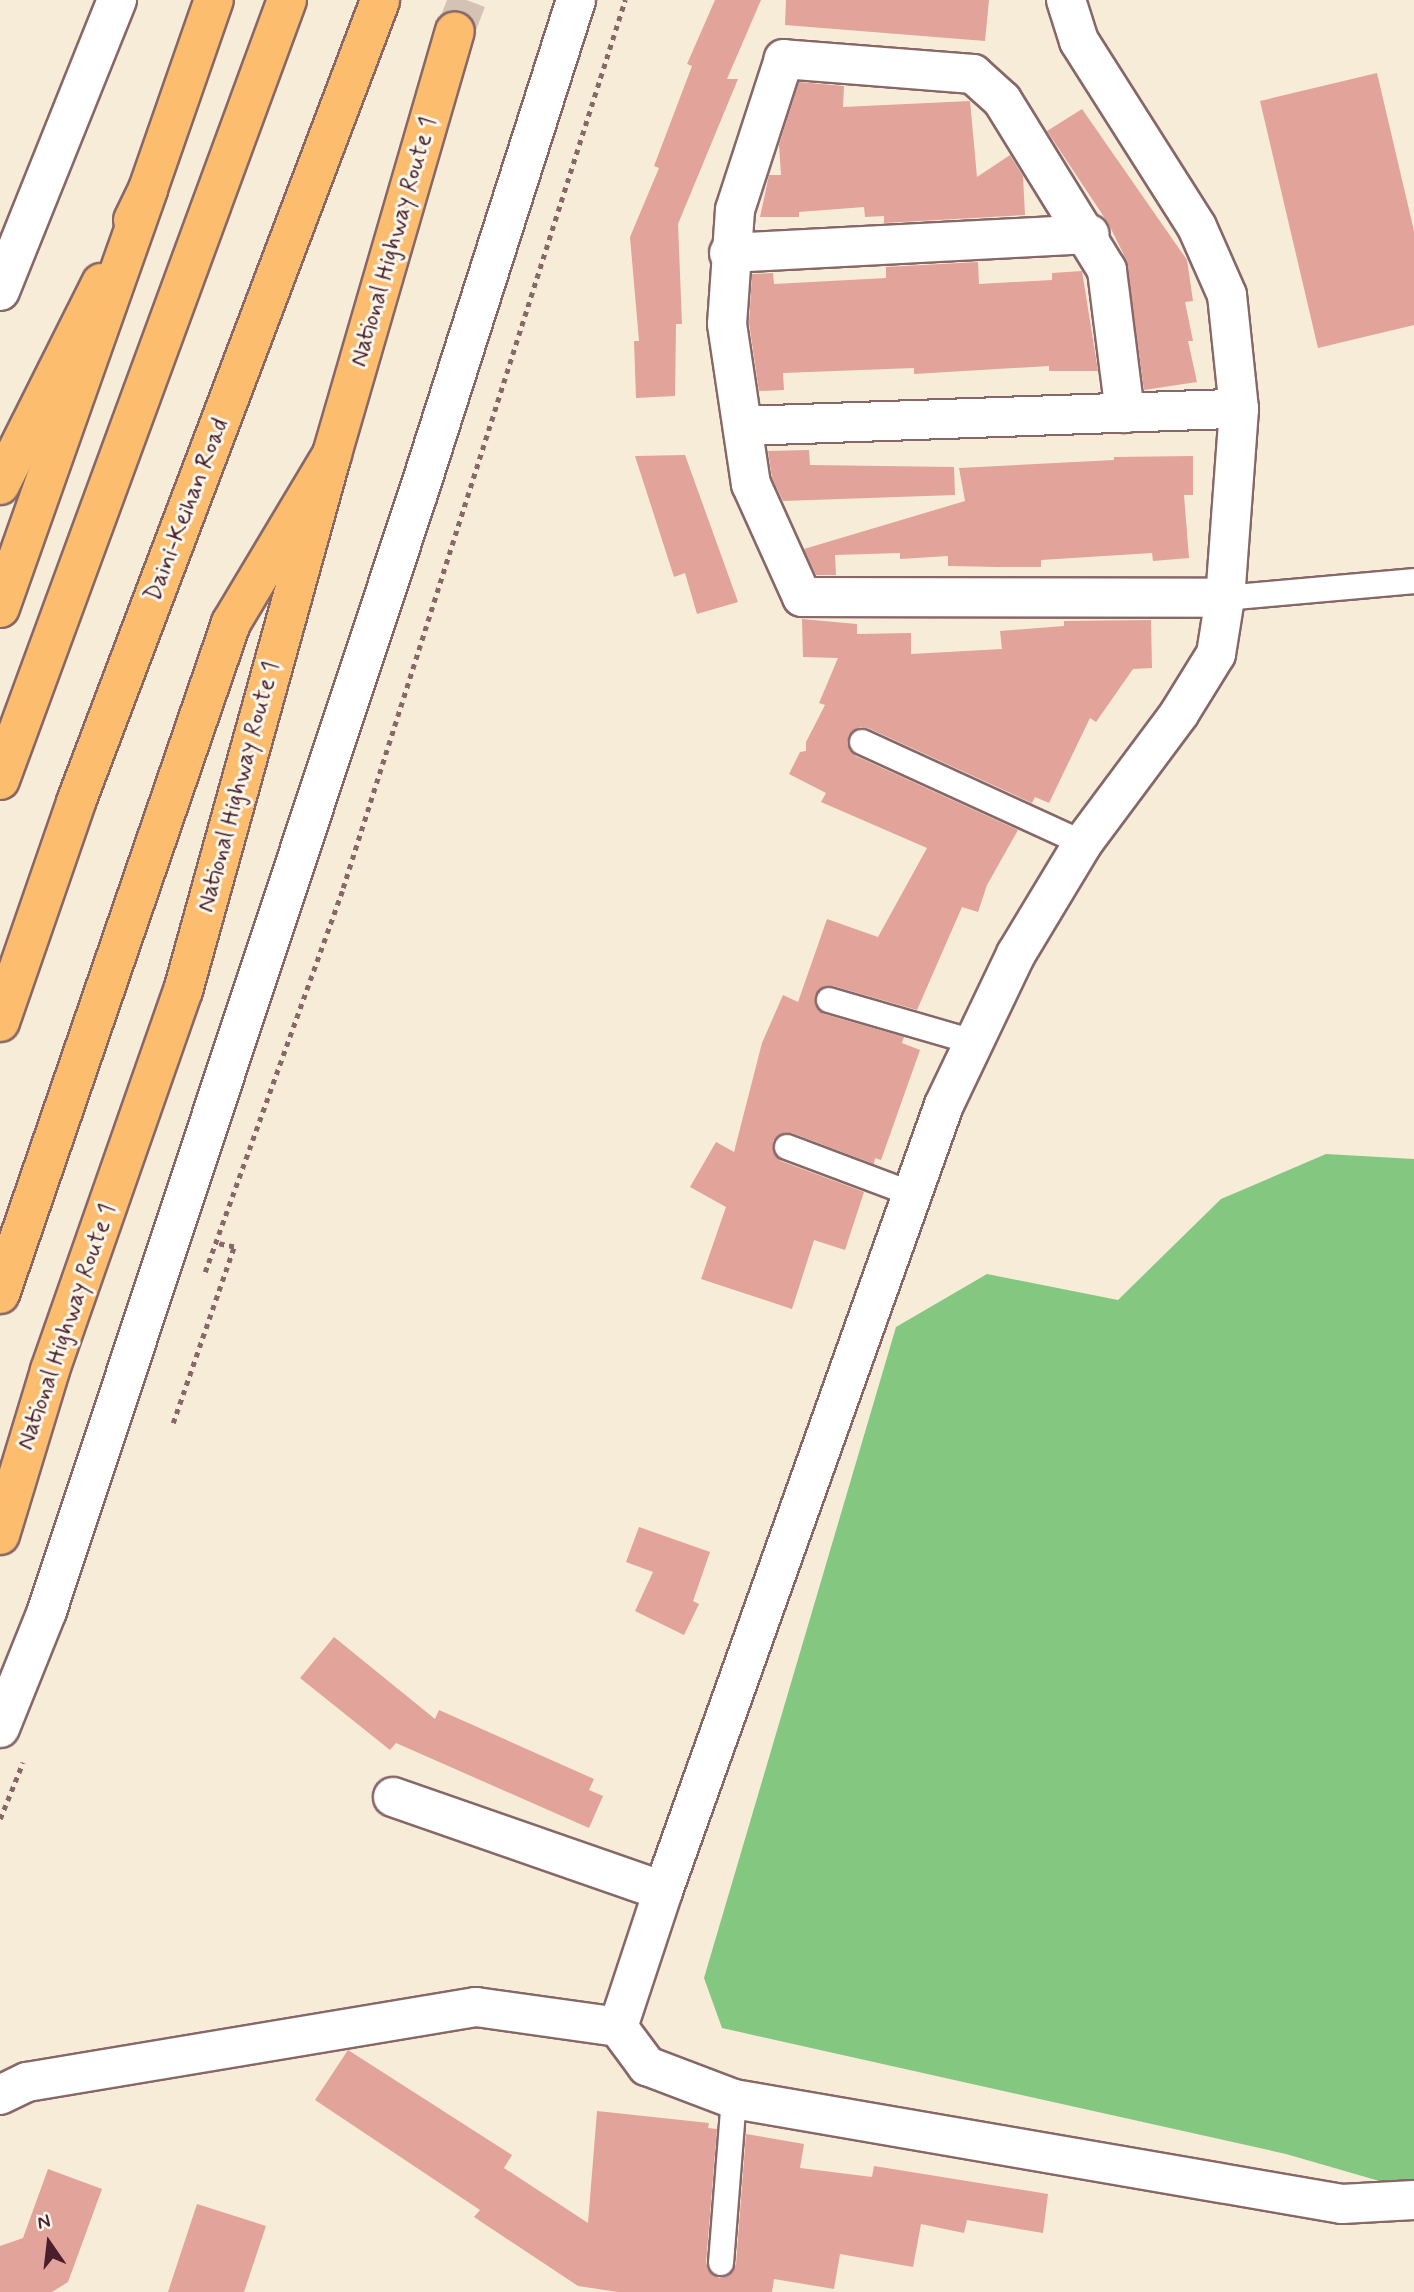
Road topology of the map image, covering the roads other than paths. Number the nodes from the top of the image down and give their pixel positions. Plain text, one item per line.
1 (117, 0) edge
2 (214, 0) edge
3 (287, 0) edge
4 (576, 0) edge
5 (1066, 0) edge
6 (380, 1) edge
7 (455, 33) tunnel mouth
8 (148, 189) junction
9 (1088, 234) junction
10 (729, 253) junction
11 (0, 291) edge
12 (1239, 409) junction
13 (1125, 413) junction
14 (743, 426) junction
15 (332, 454) junction
16 (0, 485) edge
17 (1414, 581) edge
18 (1225, 598) junction
19 (0, 607) edge
20 (862, 742) dead end
21 (0, 780) edge
22 (1083, 843) junction
23 (830, 1000) dead end
24 (0, 1022) edge
25 (974, 1042) junction
26 (787, 1147) dead end
27 (912, 1194) junction
28 (0, 1294) edge
29 (0, 1535) edge
30 (0, 1728) edge
31 (393, 1797) dead end
32 (663, 1891) junction
33 (618, 2027) junction
34 (0, 2095) edge
35 (734, 2099) junction
36 (1414, 2200) edge
37 (721, 2263) dead end

1 - 11 street
2 - 8 highway
3 - 21 highway
4 - 30 street
5 - 12 street
6 - 24 highway, Daini-Keihan Road
7 - 15 highway, National Highway Route 1
8 - 16 highway
8 - 19 highway
9 - 10 street
9 - 10 street
9 - 13 street
10 - 14 street
12 - 13 street
12 - 18 street
13 - 14 street
14 - 18 street
15 - 28 highway
15 - 29 highway, National Highway Route 1
17 - 18 lane
18 - 22 street
20 - 22 lane
22 - 25 street
23 - 25 lane
25 - 27 street
26 - 27 lane
27 - 32 street
31 - 32 street
32 - 33 street
33 - 34 street
33 - 35 street
35 - 36 street
35 - 37 lane

